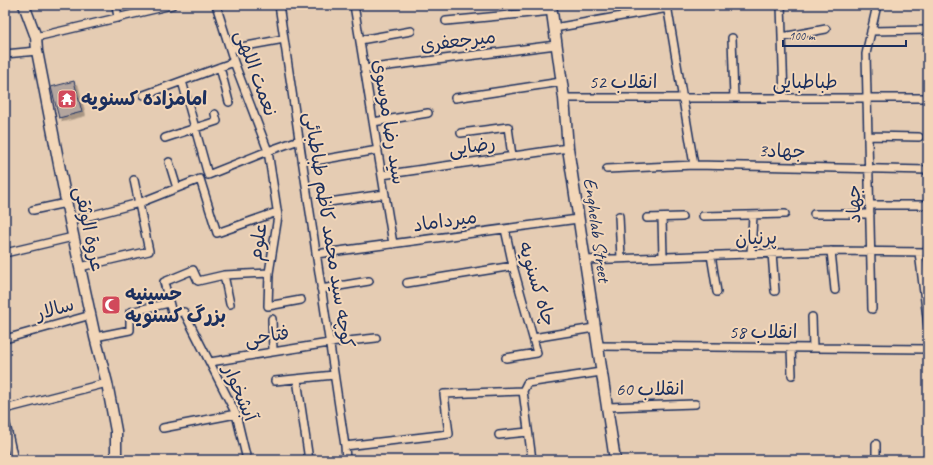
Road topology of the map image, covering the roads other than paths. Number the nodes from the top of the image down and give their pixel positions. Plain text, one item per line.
1 (24, 5) edge
2 (116, 5) edge
3 (172, 5) edge
4 (216, 5) edge
5 (279, 5) edge
6 (354, 5) edge
7 (781, 5) edge
8 (877, 5) edge
9 (668, 7) edge
10 (551, 8) edge
11 (118, 18) junction
12 (446, 21) dead end
13 (554, 28) junction
14 (826, 29) dead end
15 (928, 30) edge
16 (411, 31) dead end
17 (871, 31) junction
18 (36, 37) junction
19 (732, 38) dead end
20 (782, 38) junction
21 (284, 39) junction
22 (360, 40) junction
23 (556, 45) junction
24 (230, 49) junction
25 (37, 51) junction
26 (5, 54) edge
27 (234, 62) junction
28 (220, 67) junction
29 (364, 69) junction
30 (182, 81) junction
31 (561, 82) junction
32 (144, 95) dead end
33 (454, 98) dead end
34 (564, 98) junction
35 (683, 98) junction
36 (734, 98) junction
37 (784, 98) junction
38 (867, 98) junction
39 (928, 98) edge
40 (229, 102) dead end
41 (428, 113) dead end
42 (215, 114) dead end
43 (373, 122) junction
44 (195, 128) junction
45 (461, 133) dead end
46 (868, 136) junction
47 (919, 137) dead end
48 (165, 138) dead end
49 (299, 140) junction
50 (568, 148) junction
51 (378, 150) junction
52 (268, 151) junction
53 (512, 156) junction
54 (320, 160) dead end
55 (169, 162) dead end
56 (694, 165) junction
57 (607, 169) dead end
58 (869, 169) junction
59 (928, 170) edge
60 (208, 175) junction
61 (382, 175) junction
62 (200, 179) junction
63 (134, 180) dead end
64 (177, 188) junction
65 (385, 194) junction
66 (329, 202) dead end
67 (66, 203) junction
68 (139, 203) junction
69 (870, 204) junction
70 (928, 205) edge
71 (33, 210) dead end
72 (277, 212) junction
73 (785, 214) dead end
74 (814, 214) dead end
75 (870, 214) junction
76 (753, 215) junction
77 (618, 216) dead end
78 (703, 216) dead end
79 (682, 217) dead end
80 (647, 218) dead end
81 (662, 218) junction
82 (578, 219) junction
83 (70, 221) junction
84 (505, 229) junction
85 (73, 237) junction
86 (393, 244) junction
87 (831, 251) junction
88 (870, 251) junction
89 (919, 252) junction
90 (928, 252) edge
91 (5, 253) edge
92 (772, 253) junction
93 (316, 254) junction
94 (751, 254) junction
95 (711, 255) junction
96 (663, 257) junction
97 (621, 258) junction
98 (584, 260) junction
99 (513, 266) junction
100 (80, 267) junction
101 (269, 272) junction
102 (224, 274) junction
103 (369, 281) dead end
104 (407, 283) dead end
105 (321, 289) junction
106 (835, 290) dead end
107 (775, 291) dead end
108 (717, 292) dead end
109 (301, 300) dead end
110 (169, 303) junction
111 (230, 304) dead end
112 (872, 309) dead end
113 (91, 315) junction
114 (812, 317) dead end
115 (272, 319) dead end
116 (928, 326) edge
117 (594, 328) junction
118 (95, 337) junction
119 (376, 338) dead end
120 (533, 338) junction
121 (5, 339) edge
122 (329, 343) junction
123 (597, 346) junction
124 (791, 348) junction
125 (813, 348) junction
126 (928, 349) edge
127 (273, 351) junction
128 (506, 358) dead end
129 (210, 362) junction
130 (601, 372) junction
131 (334, 375) junction
132 (792, 375) dead end
133 (297, 379) junction
134 (275, 381) dead end
135 (107, 383) junction
136 (522, 391) junction
137 (695, 404) dead end
138 (606, 406) junction
139 (5, 409) edge
140 (236, 414) junction
141 (5, 420) edge
142 (164, 428) dead end
143 (528, 432) junction
144 (499, 435) dead end
145 (876, 444) dead end
146 (345, 446) junction
147 (14, 460) edge
148 (116, 460) edge
149 (247, 460) edge
150 (309, 460) edge
151 (346, 460) edge
152 (532, 460) edge
153 (614, 460) edge
154 (876, 460) edge

1 - 18 street, عروة الوثقی
2 - 11 street
3 - 11 street
4 - 24 street, نعمت اللهی
5 - 21 street, کوچه سید محمد کاظم طباطبائی
6 - 22 street, سید رضا موسوی
7 - 20 street
8 - 17 street, جهاد
9 - 13 street
9 - 35 street
10 - 12 street
10 - 13 street, Enghelab Street
11 - 18 street
13 - 23 street, Enghelab Street
14 - 20 street
15 - 17 street
16 - 22 street
17 - 38 street, جهاد
18 - 25 street, عروة الوثقی
19 - 36 street
20 - 37 street
21 - 24 street
21 - 49 street, کوچه سید محمد کاظم طباطبائی
22 - 29 street, سید رضا موسوی
23 - 29 street, میرجعفری
23 - 31 street, Enghelab Street
24 - 27 street, نعمت اللهی
25 - 26 street
25 - 67 street, عروة الوثقی
27 - 28 street
27 - 52 street, نعمت اللهی
28 - 30 street
28 - 40 street
29 - 43 street, سید رضا موسوی
30 - 32 street
30 - 44 street
31 - 33 street
31 - 34 street, Enghelab Street
34 - 35 street, انقلاب 52
34 - 50 street, Enghelab Street
35 - 36 street, طباطبایی
35 - 56 street
36 - 37 street, طباطبایی
37 - 38 street, طباطبایی
38 - 39 street, طباطبایی
38 - 46 street, جهاد
41 - 43 street
42 - 44 street
43 - 51 street, سید رضا موسوی
44 - 48 street
44 - 60 street
45 - 53 street
46 - 47 street
46 - 58 street, جهاد
49 - 52 street
49 - 93 street, کوچه سید محمد کاظم طباطبائی
50 - 53 street, رضایی
50 - 82 street, Enghelab Street
51 - 54 street
51 - 61 street, سید رضا موسوی
52 - 60 street
52 - 72 street, علوم
53 - 61 street, رضایی
55 - 64 street
56 - 57 street, جهاد3
56 - 58 street, جهاد3
58 - 59 street, جهاد3
58 - 69 street, جهاد
60 - 62 street
61 - 65 street, سید رضا موسوی
62 - 64 street
62 - 72 street
63 - 68 street
64 - 68 street
65 - 66 street
65 - 86 street, سید رضا موسوی
67 - 71 street
67 - 83 street, عروة الوثقی
68 - 83 street
68 - 100 street
69 - 70 street
69 - 75 street, جهاد
72 - 101 street, علوم
73 - 76 street
74 - 75 street
75 - 88 street, جهاد
76 - 78 street
76 - 94 street
77 - 97 street
79 - 81 street
80 - 81 street
81 - 96 street
82 - 84 street, میرداماد
82 - 98 street, Enghelab Street
83 - 85 street, عروة الوثقی
84 - 86 street, میرداماد
84 - 99 street, چاه کسنویه
85 - 91 street
85 - 100 street, عروة الوثقی
86 - 93 street, میرداماد
87 - 88 street, پرنیان
87 - 92 street, پرنیان
87 - 106 street
88 - 89 street, پرنیان
88 - 112 street, جهاد
89 - 90 street, پرنیان
89 - 116 street
92 - 94 street, پرنیان
92 - 107 street
93 - 105 street, کوچه سید محمد کاظم طباطبائی
94 - 95 street, پرنیان
95 - 96 street, پرنیان
95 - 108 street
96 - 97 street, پرنیان
97 - 98 street, پرنیان
98 - 117 street, Enghelab Street
99 - 104 street
99 - 120 street, چاه کسنویه
100 - 113 street, عروة الوثقی
101 - 102 street
101 - 109 street, علوم
102 - 110 street
102 - 111 street
103 - 105 street
105 - 122 street, کوچه سید محمد کاظم طباطبائی
110 - 118 street
110 - 129 street, آبشخوار
113 - 118 street, عروة الوثقی
113 - 121 street, سالار
114 - 125 street
115 - 127 street
117 - 120 street, چاه کسنویه
117 - 123 street, Enghelab Street
118 - 135 street, عروة الوثقی
119 - 122 street, فتاحی
120 - 128 street
122 - 127 street, فتاحی
122 - 131 street, کوچه سید محمد کاظم طباطبائی
123 - 124 street, انقلاب 58
123 - 130 street, Enghelab Street
124 - 125 street, انقلاب 58
124 - 132 street
125 - 126 street, انقلاب 58
127 - 129 street, فتاحی
129 - 140 street, آبشخوار
130 - 136 street
130 - 138 street, Enghelab Street
131 - 133 street
131 - 146 street, کوچه سید محمد کاظم طباطبائی
133 - 134 street
133 - 150 street
135 - 139 street
135 - 148 street, عروة الوثقی
136 - 143 street
136 - 146 street
137 - 138 street, انقلاب 60
138 - 153 street, Enghelab Street
140 - 142 street
140 - 149 street, آبشخوار
141 - 147 street
143 - 144 street
143 - 152 street
145 - 154 street
146 - 151 street, کوچه سید محمد کاظم طباطبائی

